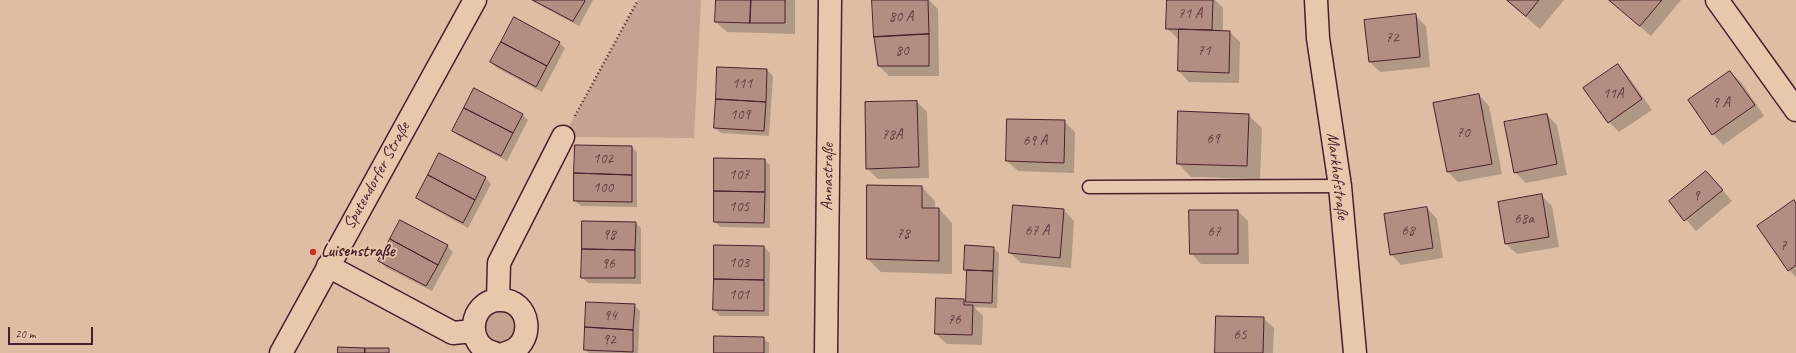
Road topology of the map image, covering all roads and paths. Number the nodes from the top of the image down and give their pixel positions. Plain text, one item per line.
1 (474, 0) edge
2 (638, 0) edge
3 (830, 0) edge
4 (1316, 0) edge
5 (1717, 0) edge
6 (1796, 110) edge
7 (563, 137) joint
8 (1340, 186) junction
9 (1089, 188) dead end
10 (328, 266) junction
11 (498, 300) junction
12 (473, 331) junction
13 (281, 353) edge
14 (494, 353) edge
15 (506, 353) edge
16 (826, 353) edge
17 (1355, 353) edge

1 - 10 street, Sputendorfer Straße
2 - 7 path
3 - 16 street, Annastraße
4 - 8 street, Markhofstraße
5 - 6 street
7 - 11 street
8 - 9 lane
8 - 17 street, Markhofstraße
10 - 12 street
10 - 13 street, Sputendorfer Straße
11 - 12 street
11 - 15 street
12 - 14 street

